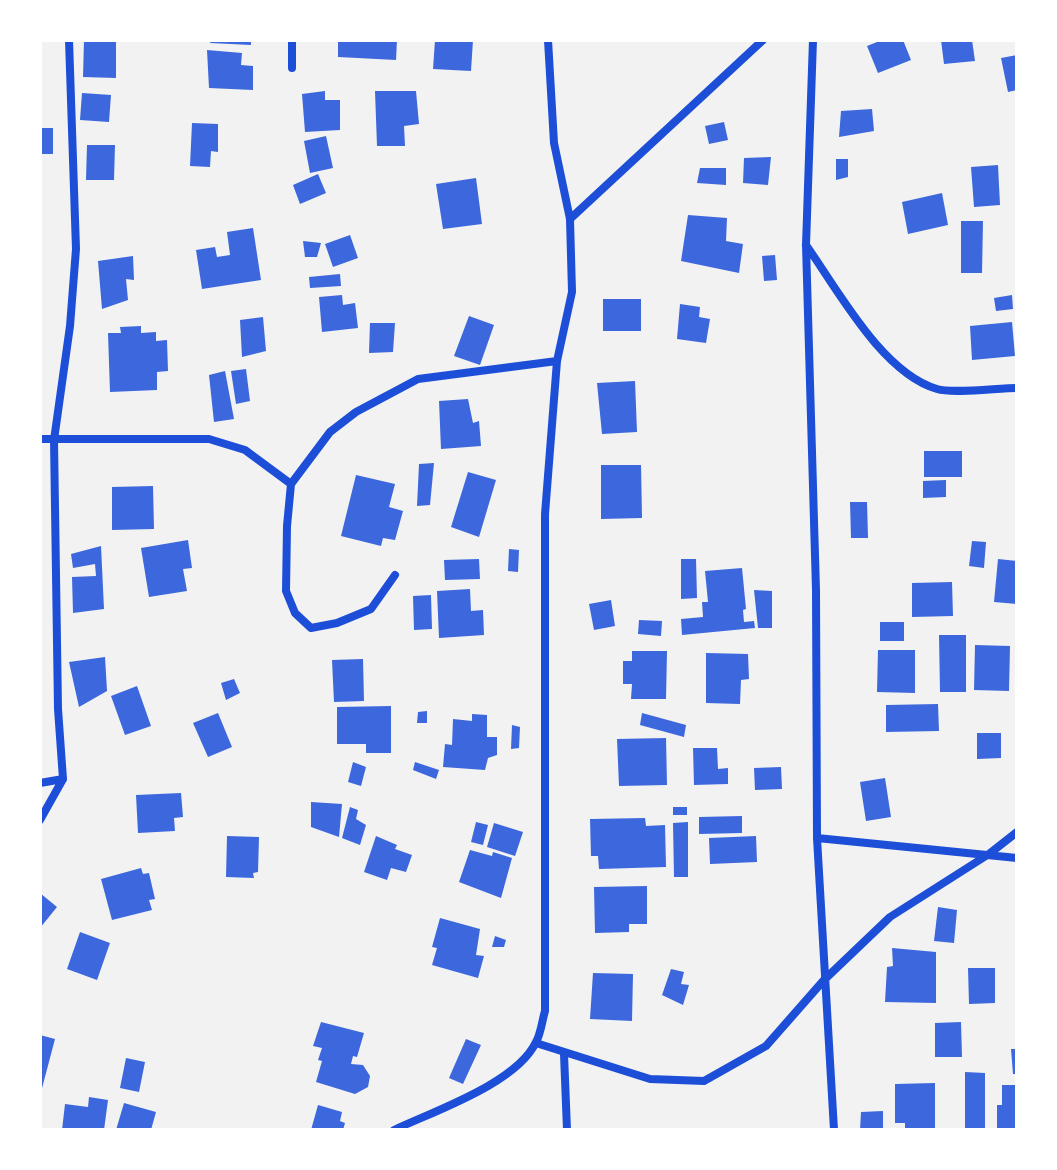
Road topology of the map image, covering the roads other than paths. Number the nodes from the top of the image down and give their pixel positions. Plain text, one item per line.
1 (69, 40) edge
2 (292, 40) edge
3 (548, 40) edge
4 (763, 40) edge
5 (813, 40) edge
6 (292, 68) dead end
7 (570, 219) junction
8 (806, 245) junction
9 (557, 361) junction
10 (1017, 388) edge
11 (40, 439) edge
12 (54, 440) junction
13 (291, 484) junction
14 (395, 575) dead end
15 (63, 779) junction
16 (40, 783) edge
17 (40, 820) edge
18 (1017, 832) edge
19 (817, 838) junction
20 (989, 854) junction
21 (1017, 858) edge
22 (824, 980) junction
23 (536, 1043) junction
24 (564, 1054) junction
25 (394, 1130) edge
26 (567, 1130) edge
27 (834, 1130) edge

1 - 12 street
2 - 6 street
3 - 7 street
4 - 7 street
5 - 8 street
7 - 9 street
8 - 10 street
8 - 19 street
9 - 13 street
9 - 23 street
11 - 12 street
12 - 13 street
12 - 15 street
13 - 14 street
15 - 16 street
15 - 17 street
18 - 20 street
19 - 20 street
19 - 22 street
20 - 21 street
20 - 22 street
22 - 24 street
22 - 27 street
23 - 24 street
23 - 25 street
24 - 26 street

